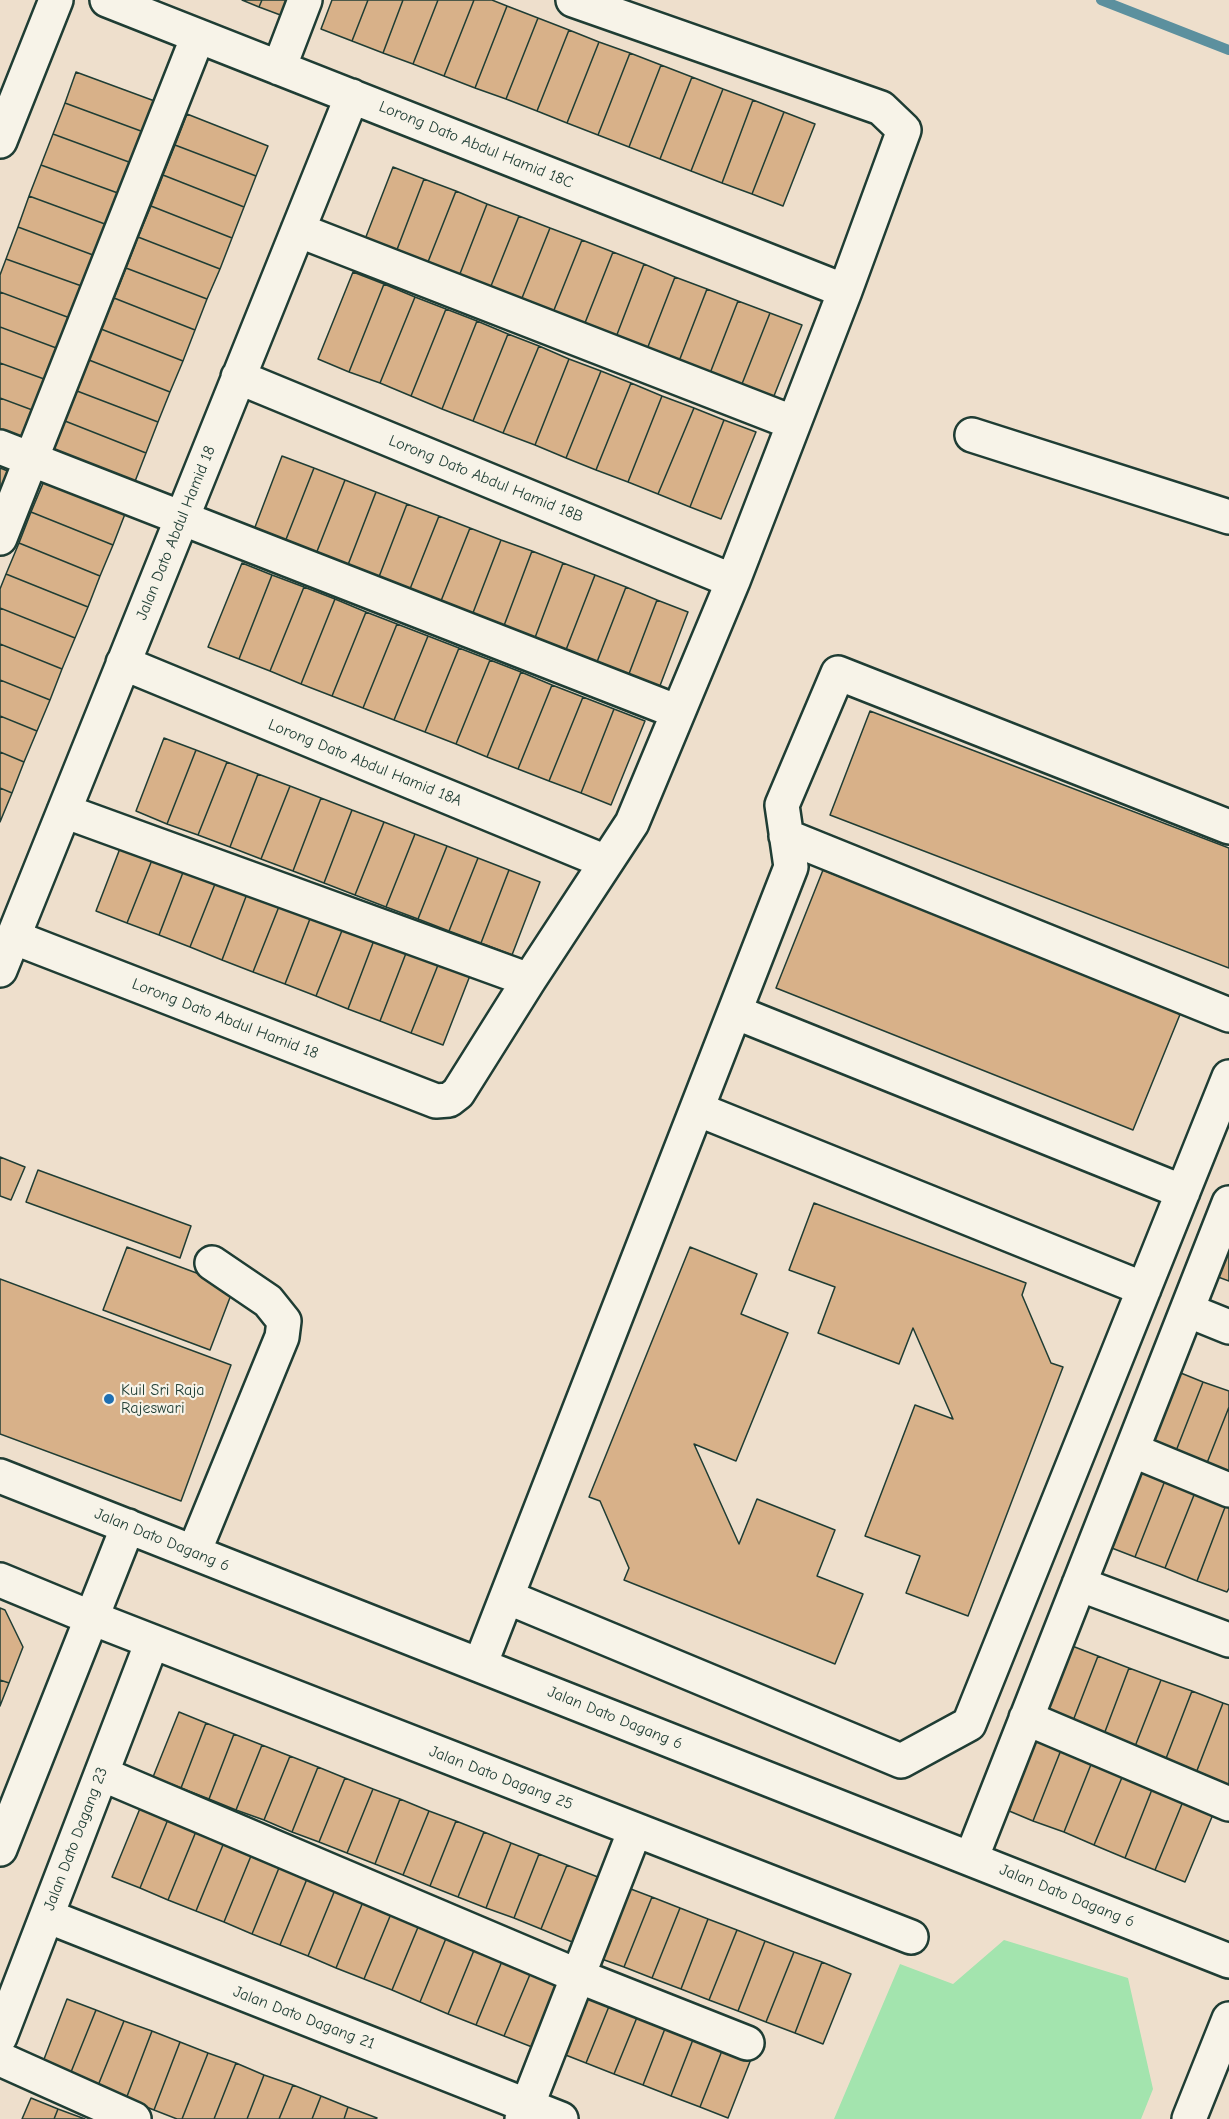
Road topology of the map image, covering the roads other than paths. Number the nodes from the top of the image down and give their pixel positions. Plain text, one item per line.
1 (56, 0) edge
2 (107, 0) edge
3 (305, 0) edge
4 (573, 0) edge
5 (198, 36) junction
6 (279, 68) junction
7 (352, 96) junction
8 (0, 141) edge
9 (298, 230) junction
10 (845, 291) junction
11 (238, 377) junction
12 (794, 423) junction
13 (972, 435) dead end
14 (0, 447) edge
15 (31, 459) junction
16 (1229, 517) edge
17 (182, 518) junction
18 (0, 538) edge
19 (733, 581) junction
20 (123, 663) junction
21 (678, 712) junction
22 (64, 811) junction
23 (1229, 827) edge
24 (786, 836) junction
25 (606, 862) junction
26 (14, 937) junction
27 (0, 970) edge
28 (529, 980) junction
29 (735, 1012) junction
30 (1229, 1015) edge
31 (1229, 1077) edge
32 (697, 1109) junction
33 (1183, 1192) junction
34 (1229, 1203) edge
35 (212, 1263) dead end
36 (1144, 1289) junction
37 (1187, 1310) junction
38 (1229, 1327) edge
39 (1132, 1450) junction
40 (0, 1476) edge
41 (1229, 1490) edge
42 (128, 1526) junction
43 (194, 1552) junction
44 (0, 1580) edge
45 (1079, 1584) junction
46 (507, 1597) junction
47 (92, 1618) junction
48 (1229, 1640) edge
49 (152, 1642) junction
50 (480, 1665) junction
51 (1026, 1718) junction
52 (102, 1774) junction
53 (1229, 1804) edge
54 (635, 1830) junction
55 (0, 1849) edge
56 (971, 1858) junction
57 (46, 1916) junction
58 (911, 1937) dead end
59 (1229, 1961) edge
60 (578, 1976) junction
61 (1229, 2019) edge
62 (0, 2037) edge
63 (747, 2043) dead end
64 (0, 2059) edge
65 (525, 2112) edge
66 (134, 2119) edge
67 (561, 2119) edge
68 (1189, 2119) edge

1 - 8 street
2 - 5 street, Lorong Dato Abdul Hamid 18C
3 - 6 street
4 - 10 street
5 - 6 street, Lorong Dato Abdul Hamid 18C
5 - 15 street
6 - 7 street, Lorong Dato Abdul Hamid 18C
7 - 9 street, Jalan Dato Abdul Hamid 18
7 - 10 street, Lorong Dato Abdul Hamid 18C
9 - 11 street, Jalan Dato Abdul Hamid 18
9 - 12 street
10 - 12 street
11 - 17 street, Jalan Dato Abdul Hamid 18
11 - 19 street, Lorong Dato Abdul Hamid 18B
12 - 19 street
13 - 16 street
14 - 15 street
15 - 17 street
15 - 18 street
17 - 20 street, Jalan Dato Abdul Hamid 18
17 - 21 street
19 - 21 street
20 - 22 street, Jalan Dato Abdul Hamid 18
20 - 25 street, Lorong Dato Abdul Hamid 18A
21 - 25 street
22 - 26 street, Jalan Dato Abdul Hamid 18
22 - 28 street
23 - 24 street
24 - 29 street
24 - 30 street
25 - 28 street
26 - 27 street, Jalan Dato Abdul Hamid 18
26 - 28 street, Lorong Dato Abdul Hamid 18
29 - 32 street
29 - 33 street
31 - 33 street
32 - 36 street
32 - 46 street
33 - 36 street
34 - 37 street
35 - 43 street
36 - 46 street
37 - 38 street
37 - 39 street
39 - 41 street
39 - 45 street
40 - 42 street, Jalan Dato Dagang 6
42 - 43 street, Jalan Dato Dagang 6
42 - 47 street
43 - 50 street, Jalan Dato Dagang 6
44 - 47 street, Jalan Dato Dagang 25
45 - 48 street
45 - 51 street
46 - 50 street
47 - 49 street, Jalan Dato Dagang 25
47 - 55 street
49 - 52 street, Jalan Dato Dagang 23
49 - 54 street, Jalan Dato Dagang 25
50 - 56 street, Jalan Dato Dagang 6
51 - 53 street
51 - 56 street
52 - 57 street, Jalan Dato Dagang 23
52 - 60 street
54 - 58 street, Jalan Dato Dagang 25
54 - 60 street
56 - 59 street, Jalan Dato Dagang 6
57 - 62 street, Jalan Dato Dagang 23
57 - 65 street, Jalan Dato Dagang 21
60 - 63 street
60 - 65 street
61 - 68 street
64 - 66 street
65 - 67 street, Jalan Dato Dagang 21

